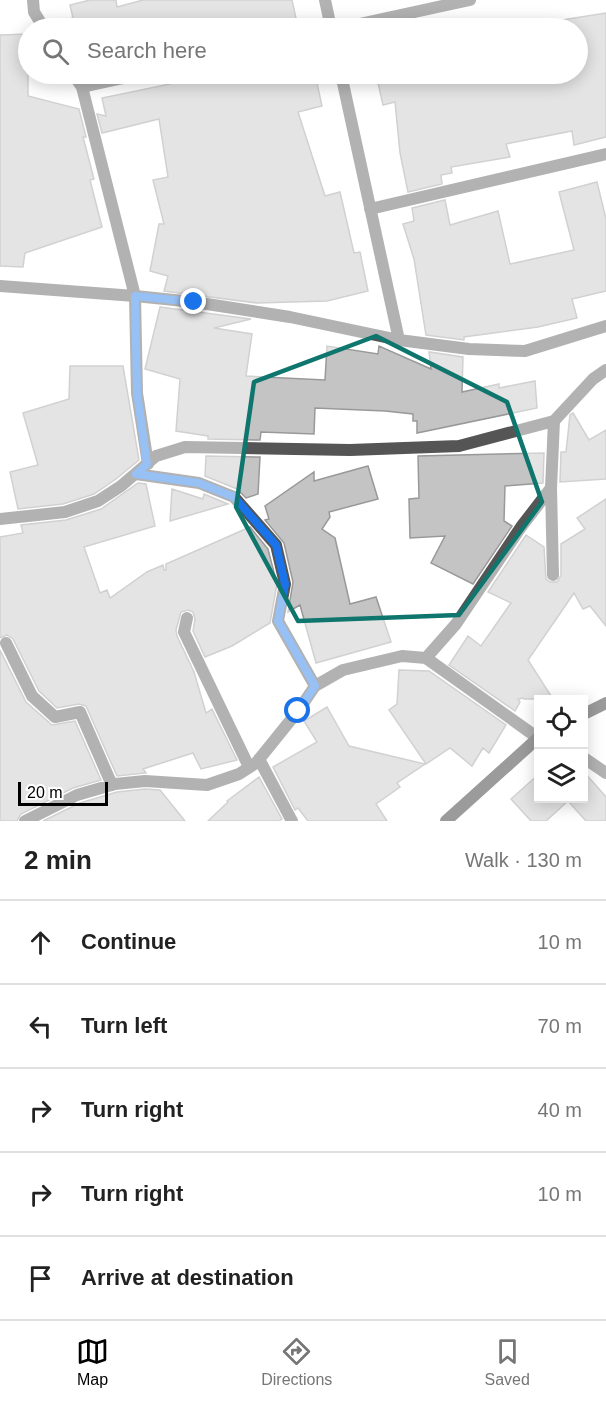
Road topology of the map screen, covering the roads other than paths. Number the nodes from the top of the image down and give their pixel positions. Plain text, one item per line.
1 (33, 0) edge
2 (325, 0) edge
3 (470, 0) edge
4 (38, 18) edge
5 (329, 18) edge
6 (387, 18) edge
7 (80, 84) edge
8 (96, 84) edge
9 (343, 84) edge
10 (82, 87) junction
11 (606, 154) edge
12 (370, 209) junction
13 (0, 286) edge
14 (135, 296) junction
15 (606, 326) edge
16 (399, 340) junction
17 (606, 370) edge
18 (554, 421) junction
19 (147, 464) junction
20 (136, 474) junction
21 (551, 488) junction
22 (0, 519) edge
23 (553, 575) dead end
24 (187, 618) dead end
25 (6, 643) dead end
26 (426, 658) junction
27 (315, 686) junction
28 (606, 703) edge
29 (588, 712) edge
30 (534, 735) edge
31 (534, 742) edge
32 (259, 759) junction
33 (588, 761) edge
34 (249, 767) junction
35 (606, 772) edge
36 (112, 785) junction
37 (25, 821) edge
38 (292, 821) edge
39 (446, 821) edge

1 - 4 street
2 - 5 street
3 - 6 street
7 - 10 street
8 - 10 street
9 - 12 street
10 - 14 street
11 - 12 street
12 - 16 street
13 - 14 street
14 - 16 street
14 - 19 street
15 - 16 street
17 - 18 street
18 - 19 street
18 - 21 street
19 - 20 street
20 - 22 street
20 - 27 street
21 - 23 street
21 - 26 street
24 - 34 street
25 - 36 street
26 - 27 street
26 - 30 street
27 - 32 street
28 - 29 street
31 - 39 street
32 - 34 street
32 - 38 street
33 - 35 street
34 - 36 street
36 - 37 street

